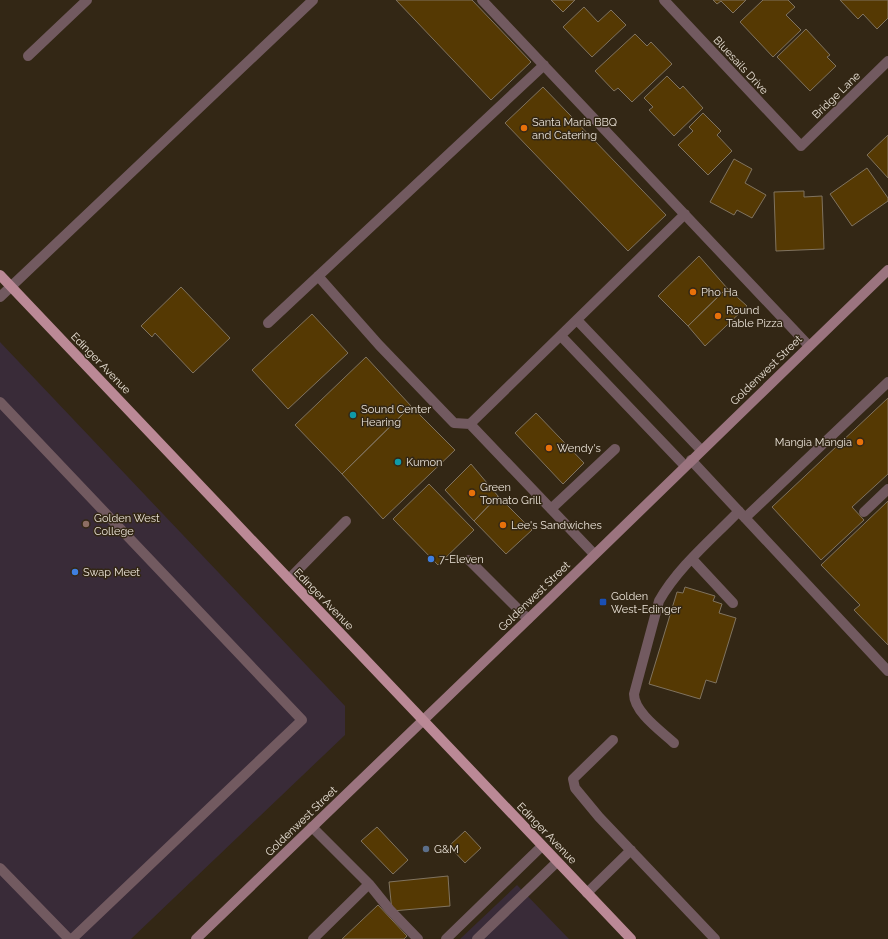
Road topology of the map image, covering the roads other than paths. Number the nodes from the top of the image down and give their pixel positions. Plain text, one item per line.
1 (87, 0) edge
2 (313, 0) edge
3 (482, 0) edge
4 (664, 0) edge
5 (28, 56) dead end
6 (888, 61) edge
7 (544, 65) junction
8 (801, 146) joint
9 (685, 214) junction
10 (888, 270) edge
11 (0, 274) edge
12 (318, 276) junction
13 (11, 286) junction
14 (0, 297) edge
15 (577, 320) junction
16 (268, 323) dead end
17 (561, 336) junction
18 (809, 346) junction
19 (888, 382) edge
20 (0, 402) edge
21 (470, 424) junction
22 (615, 449) dead end
23 (701, 450) junction
24 (688, 463) junction
25 (888, 489) edge
26 (551, 509) junction
27 (864, 512) dead end
28 (742, 514) junction
29 (346, 521) dead end
30 (594, 554) junction
31 (692, 559) junction
32 (470, 560) dead end
33 (289, 579) junction
34 (733, 603) dead end
35 (528, 619) junction
36 (888, 671) edge
37 (422, 719) junction
38 (613, 740) dead end
39 (674, 743) dead end
40 (312, 827) junction
41 (542, 846) junction
42 (631, 850) junction
43 (557, 862) junction
44 (0, 868) edge
45 (369, 884) junction
46 (587, 893) junction
47 (70, 939) edge
48 (196, 939) edge
49 (313, 939) edge
50 (418, 939) edge
51 (446, 939) edge
52 (477, 939) edge
53 (631, 939) edge
54 (715, 939) edge

1 - 5 street
2 - 13 street
3 - 7 street
4 - 8 street, Bluesails Drive
6 - 8 street, Bridge Lane
7 - 9 street
7 - 12 street
9 - 15 street
9 - 18 street
10 - 18 main road, Goldenwest Street
11 - 13 main road, Edinger Avenue
12 - 16 street
12 - 21 street
13 - 14 street
13 - 33 main road, Edinger Avenue
15 - 17 street
15 - 23 street
17 - 21 street
17 - 24 street
18 - 23 main road, Goldenwest Street
19 - 28 street
20 - 47 street
21 - 26 street
22 - 26 street
23 - 24 main road, Goldenwest Street
24 - 28 street
24 - 30 main road, Goldenwest Street
25 - 27 street
26 - 30 street
28 - 31 street
28 - 36 street
29 - 33 street
30 - 35 main road, Goldenwest Street
31 - 34 street
31 - 39 street
32 - 35 street
33 - 37 main road, Edinger Avenue
35 - 37 main road, Goldenwest Street
37 - 40 main road, Goldenwest Street
37 - 41 main road, Edinger Avenue
38 - 42 street
40 - 45 street
40 - 48 main road, Goldenwest Street
41 - 43 main road, Edinger Avenue
41 - 51 street
42 - 46 street
42 - 54 street
43 - 46 main road, Edinger Avenue
43 - 52 street
44 - 47 street
45 - 49 street
45 - 50 street
46 - 53 main road, Edinger Avenue

